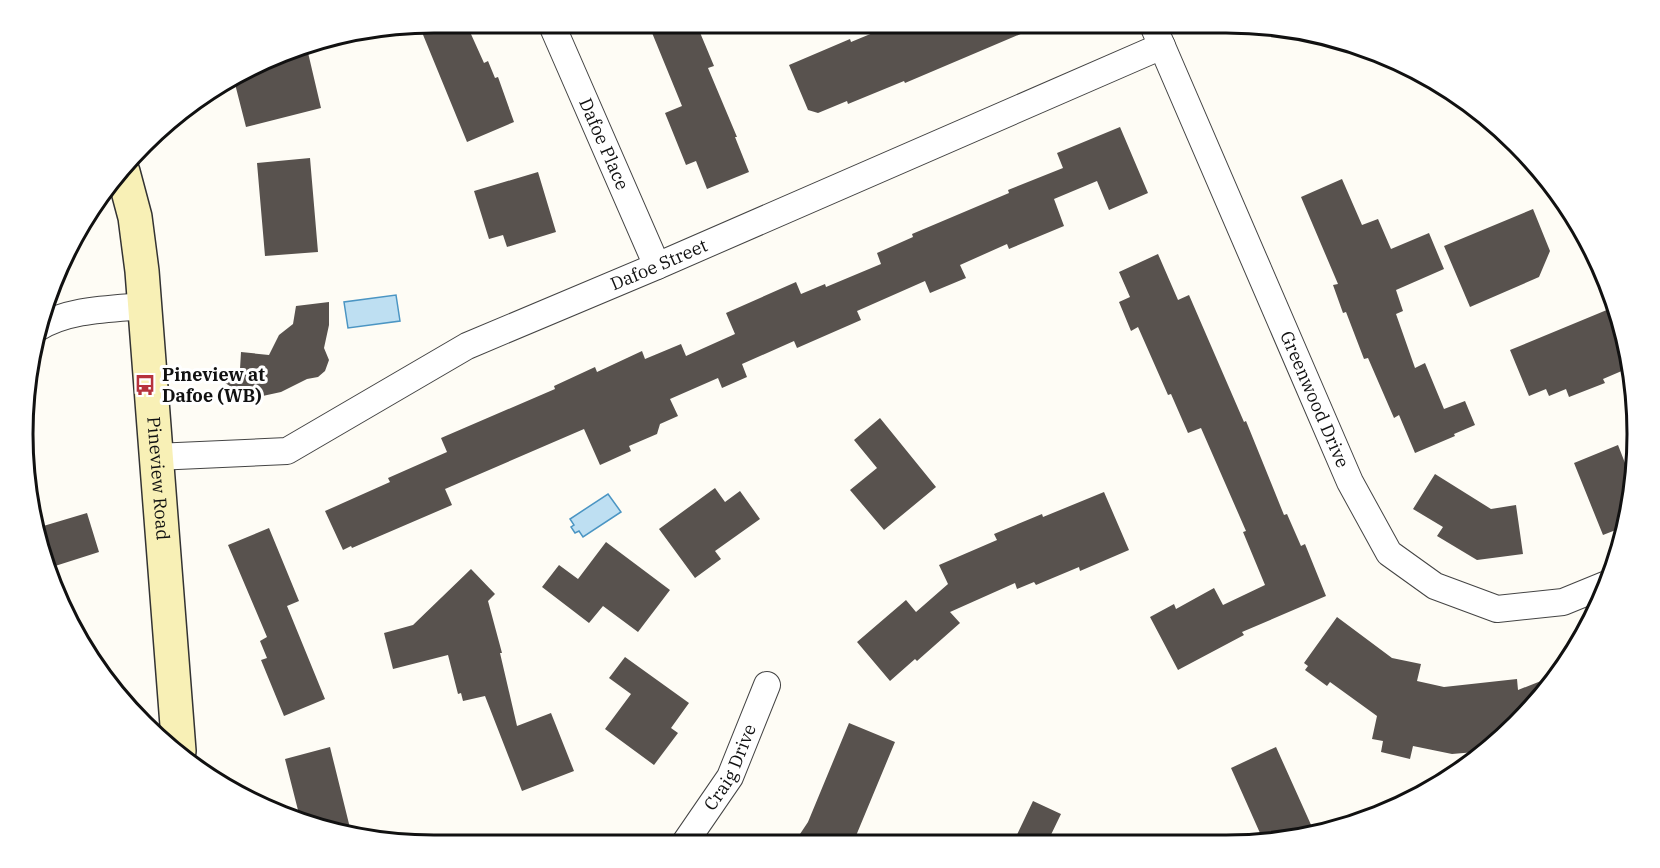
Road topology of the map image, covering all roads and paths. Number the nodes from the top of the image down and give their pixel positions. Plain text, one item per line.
1 (555, 33) edge
2 (1157, 35) edge
3 (125, 179) edge
4 (657, 266) junction
5 (145, 306) junction
6 (49, 322) edge
7 (155, 457) junction
8 (1595, 589) edge
9 (767, 685) dead end
10 (178, 742) edge
11 (690, 835) edge

1 - 4 street, Dafoe Place
2 - 4 street, Dafoe Street
2 - 8 street, Greenwood Drive
3 - 5 street, Pineview Road
4 - 7 street, Dafoe Street
5 - 6 street
5 - 7 street, Pineview Road
7 - 10 street, Pineview Road
9 - 11 street, Craig Drive

